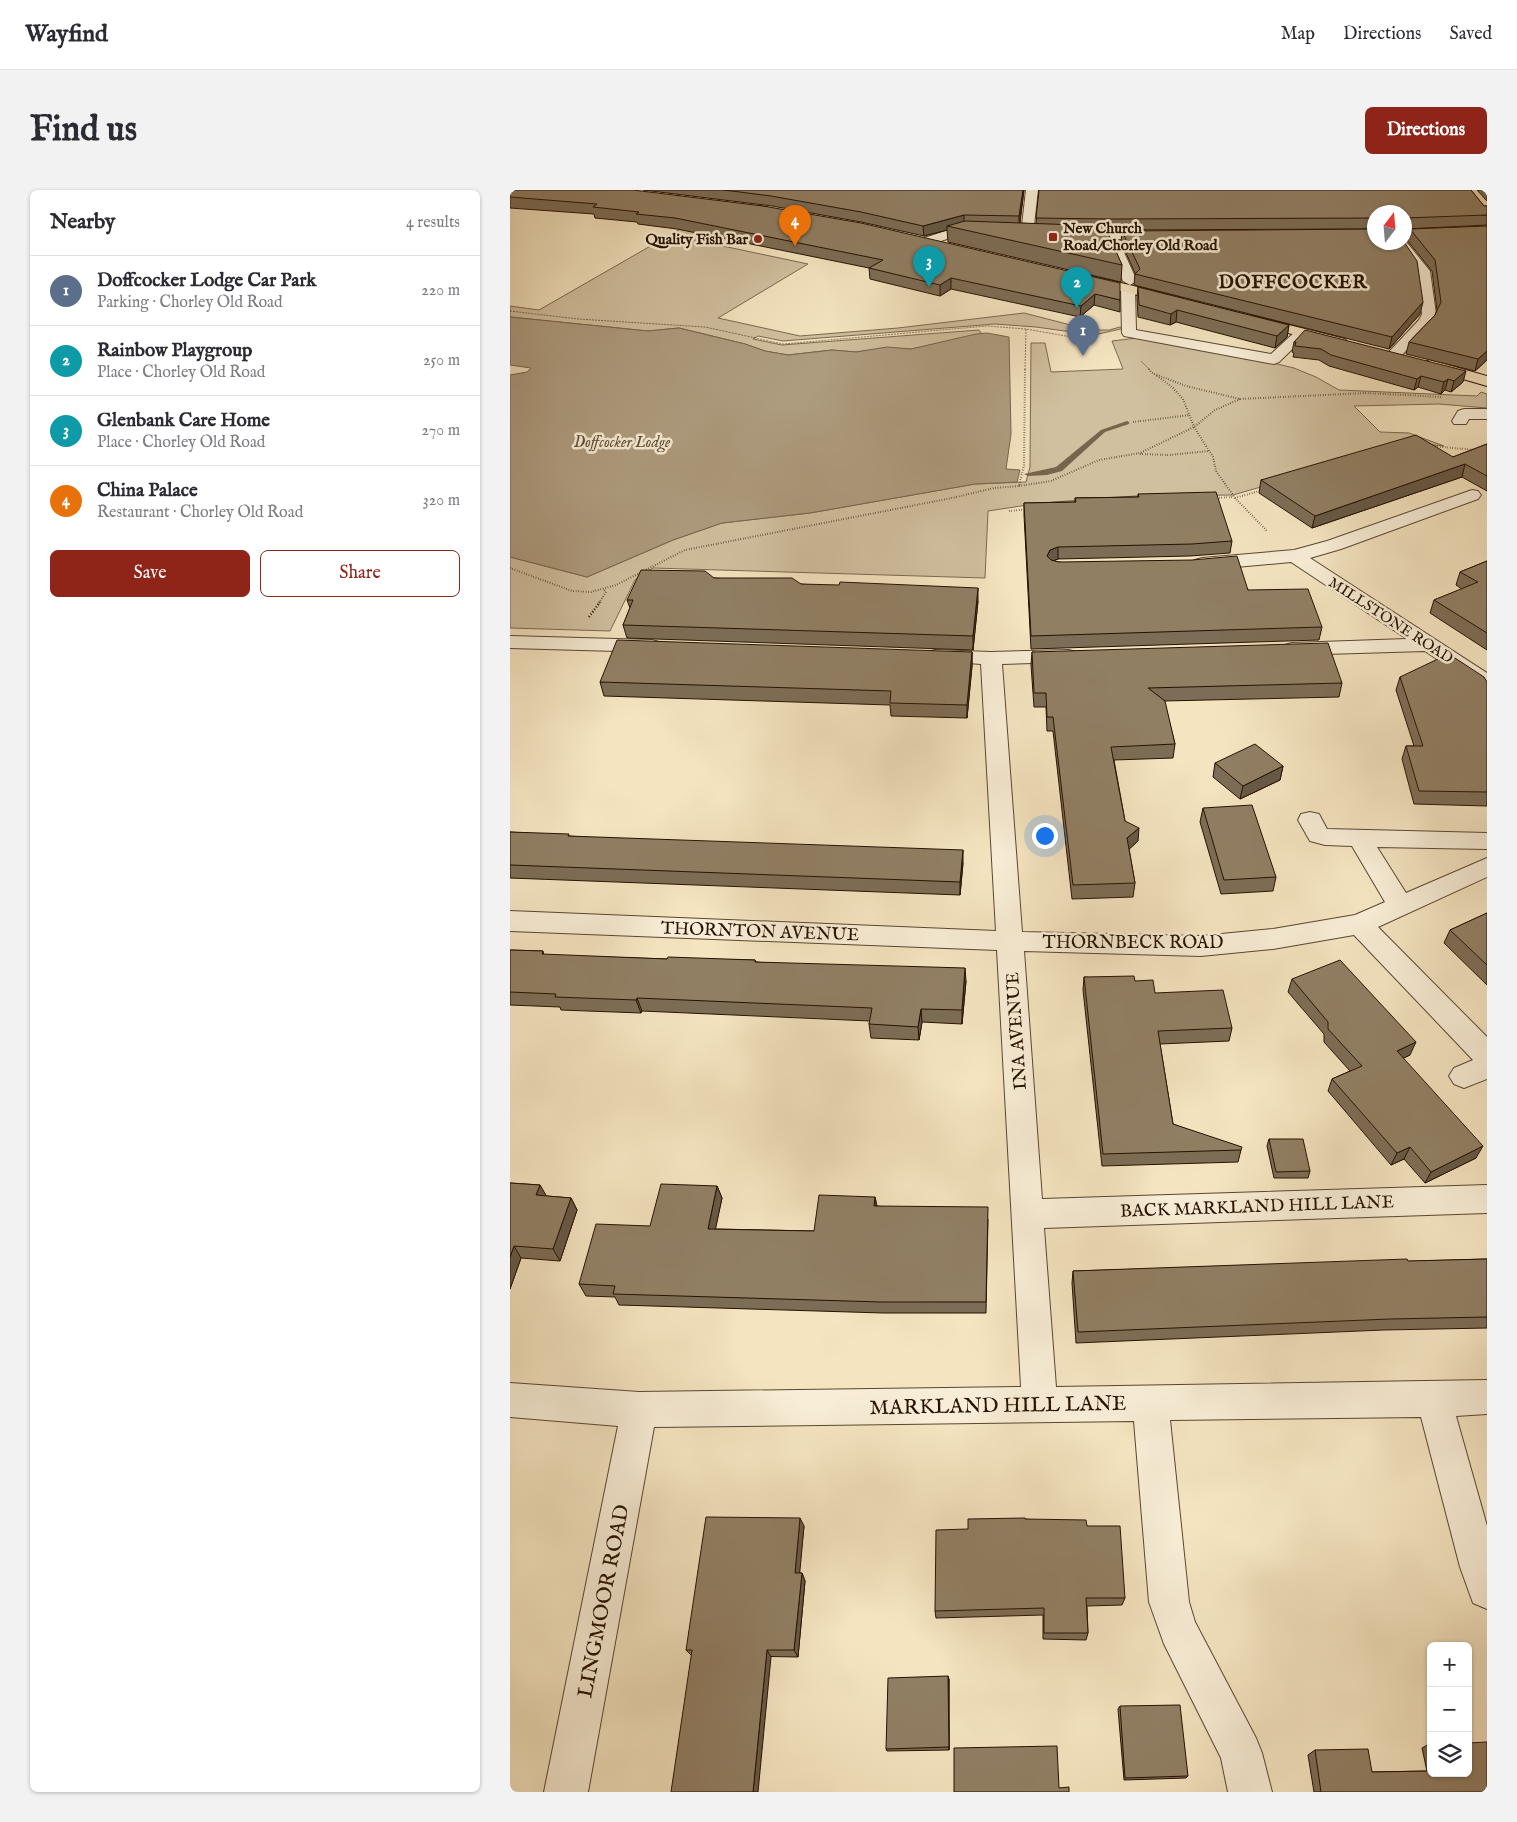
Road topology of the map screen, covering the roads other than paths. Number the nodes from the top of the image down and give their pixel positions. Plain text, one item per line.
1 (1032, 190) edge
2 (1054, 234) edge
3 (1110, 236) junction
4 (1169, 236) edge
5 (910, 239) edge
6 (926, 242) junction
7 (952, 248) edge
8 (1408, 250) edge
9 (1065, 274) edge
10 (1129, 285) junction
11 (1189, 304) edge
12 (1236, 316) edge
13 (1302, 333) junction
14 (1357, 346) edge
15 (1375, 351) edge
16 (1393, 356) junction
17 (1487, 381) edge
18 (1487, 414) edge
19 (1460, 421) dead end
20 (1472, 494) edge
21 (1295, 556) junction
22 (1180, 565) edge
23 (510, 642) edge
24 (1430, 645) junction
25 (668, 647) edge
26 (1272, 650) edge
27 (913, 655) edge
28 (1084, 655) edge
29 (1487, 655) edge
30 (991, 658) junction
31 (1462, 666) junction
32 (1487, 683) edge
33 (1310, 820) dead end
34 (1359, 838) junction
35 (1487, 841) edge
36 (1487, 867) edge
37 (1400, 907) junction
38 (510, 921) edge
39 (1360, 924) junction
40 (1010, 941) junction
41 (1487, 1056) edge
42 (1487, 1199) edge
43 (1028, 1214) junction
44 (1487, 1397) edge
45 (1434, 1399) junction
46 (510, 1400) edge
47 (1150, 1404) junction
48 (1040, 1405) junction
49 (639, 1410) junction
50 (1487, 1589) edge
51 (566, 1792) edge
52 (1250, 1792) edge

1 - 6 street
2 - 3 street
3 - 4 street
3 - 10 street
5 - 6 main road
6 - 7 main road
8 - 16 street
9 - 10 main road
10 - 11 main road
10 - 13 street
12 - 13 main road
13 - 14 main road
15 - 16 main road
16 - 17 main road
18 - 19 street
20 - 21 street
21 - 22 street
21 - 24 street, MILLSTONE ROAD
23 - 25 street
24 - 26 street
24 - 31 street, MILLSTONE ROAD
27 - 30 street
28 - 30 street
29 - 31 street
30 - 40 street, INA AVENUE
31 - 32 street, MILLSTONE ROAD
33 - 34 street
34 - 35 street
34 - 37 street
36 - 37 street, THORNBECK ROAD
37 - 39 street, THORNBECK ROAD
38 - 40 street, THORNTON AVENUE
39 - 40 street, THORNBECK ROAD
39 - 41 street
40 - 43 street, INA AVENUE
42 - 43 street, BACK MARKLAND HILL LANE
43 - 48 street, INA AVENUE
44 - 45 street, MARKLAND HILL LANE
45 - 47 street, MARKLAND HILL LANE
45 - 50 street
46 - 49 street, MARKLAND HILL LANE
47 - 48 street, MARKLAND HILL LANE
47 - 52 street
48 - 49 street, MARKLAND HILL LANE
49 - 51 street, LINGMOOR ROAD

